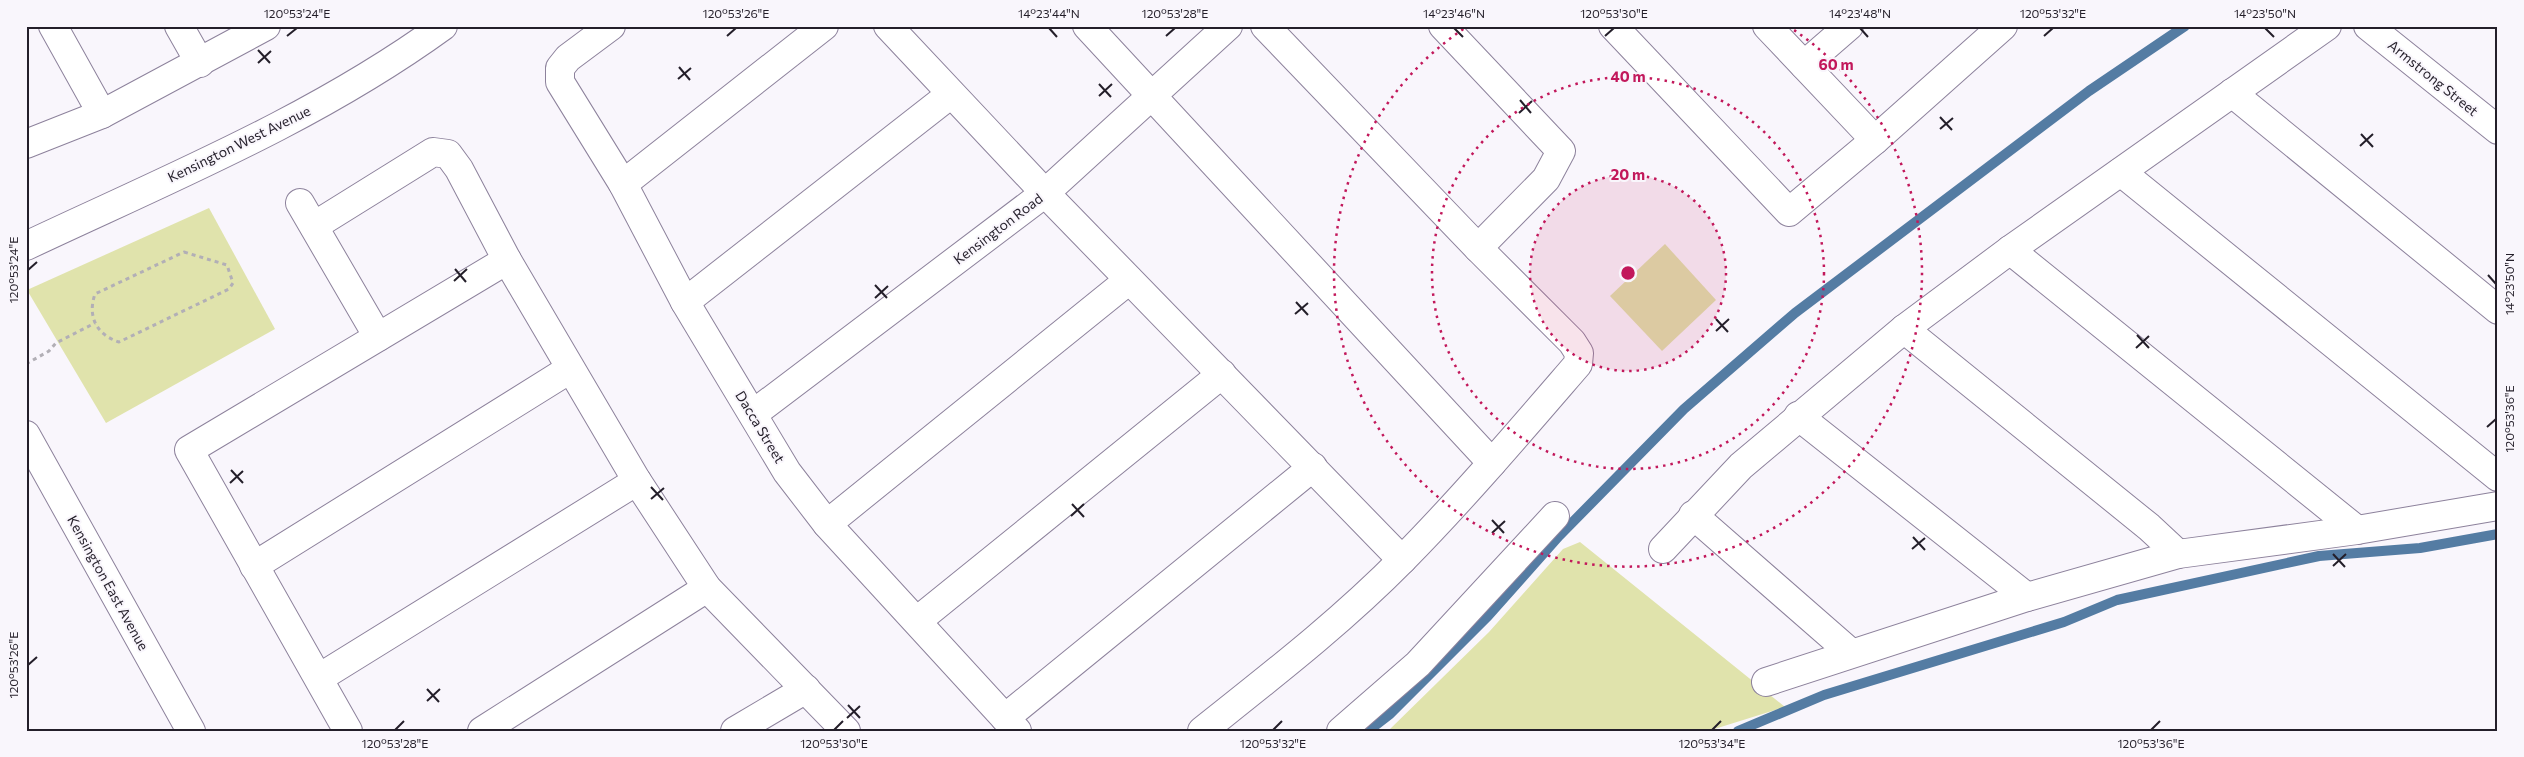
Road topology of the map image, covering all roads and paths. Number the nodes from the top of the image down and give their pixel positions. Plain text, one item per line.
1 (53, 26) edge
2 (179, 26) edge
3 (266, 26) edge
4 (444, 26) edge
5 (611, 26) edge
6 (824, 26) edge
7 (888, 26) edge
8 (1087, 26) edge
9 (1228, 26) edge
10 (1265, 26) edge
11 (1444, 26) edge
12 (1613, 26) edge
13 (1767, 26) edge
14 (1849, 26) edge
15 (2003, 26) edge
16 (2327, 26) edge
17 (2368, 26) edge
18 (200, 63) junction
19 (1804, 65) junction
20 (2232, 93) junction
21 (951, 94) junction
22 (1152, 95) junction
23 (102, 114) junction
24 (2498, 130) edge
25 (1874, 140) junction
26 (26, 144) edge
27 (2121, 172) junction
28 (623, 184) junction
29 (1045, 193) junction
30 (26, 246) edge
31 (1478, 248) junction
32 (2010, 250) junction
33 (507, 260) junction
34 (1129, 280) junction
35 (686, 302) junction
36 (2498, 310) edge
37 (95, 323) junction
38 (1904, 329) junction
39 (378, 337) junction
40 (26, 364) edge
41 (570, 369) junction
42 (1222, 374) junction
43 (753, 414) junction
44 (1798, 416) junction
45 (26, 435) edge
46 (1492, 463) junction
47 (1312, 467) junction
48 (2498, 477) edge
49 (636, 482) junction
50 (2498, 506) edge
51 (1693, 515) junction
52 (1555, 516) dead end
53 (826, 524) junction
54 (2357, 530) junction
55 (1664, 549) dead end
56 (2178, 554) junction
57 (1402, 560) junction
58 (254, 566) junction
59 (707, 588) junction
60 (2027, 597) junction
61 (916, 621) junction
62 (1850, 654) junction
63 (319, 678) junction
64 (1766, 682) dead end
65 (806, 689) junction
66 (1011, 724) edge
67 (191, 731) edge
68 (348, 731) edge
69 (482, 731) edge
70 (735, 731) edge
71 (846, 731) edge
72 (1202, 731) edge
73 (1341, 731) edge

1 - 23 street
2 - 18 street
3 - 18 street
4 - 30 street, Kensington West Avenue
5 - 28 street, Dacca Street
6 - 28 street
7 - 21 street
8 - 22 street
9 - 22 street, Kensington Road
10 - 31 street
11 - 31 street
12 - 25 street
13 - 19 street
14 - 19 street
15 - 25 street
16 - 20 street
17 - 24 street, Armstrong Street
18 - 23 street
19 - 25 street
20 - 27 street
20 - 36 street
21 - 29 street
21 - 35 street
22 - 29 street, Kensington Road
22 - 46 street
23 - 26 street
27 - 32 street
27 - 48 street
28 - 35 street, Dacca Street
29 - 34 street
29 - 43 street, Kensington Road
31 - 46 street
32 - 38 street
32 - 54 street
33 - 39 street
33 - 39 street
33 - 41 street
34 - 42 street
34 - 53 street
35 - 43 street, Dacca Street
37 - 37 path
37 - 40 path
38 - 44 street
38 - 56 street
39 - 58 street
41 - 49 street
41 - 58 street
42 - 47 street
42 - 61 street
43 - 53 street, Dacca Street
44 - 51 street
44 - 60 street
45 - 67 street, Kensington East Avenue
46 - 57 street
47 - 57 street
47 - 66 street
49 - 59 street
49 - 63 street
50 - 54 street
51 - 55 street
51 - 62 street
52 - 73 street
53 - 61 street, Dacca Street
54 - 56 street
56 - 60 street
57 - 72 street
58 - 63 street
59 - 65 street
59 - 69 street
60 - 62 street
61 - 66 street, Dacca Street
62 - 64 street
63 - 68 street
65 - 70 street
65 - 71 street

